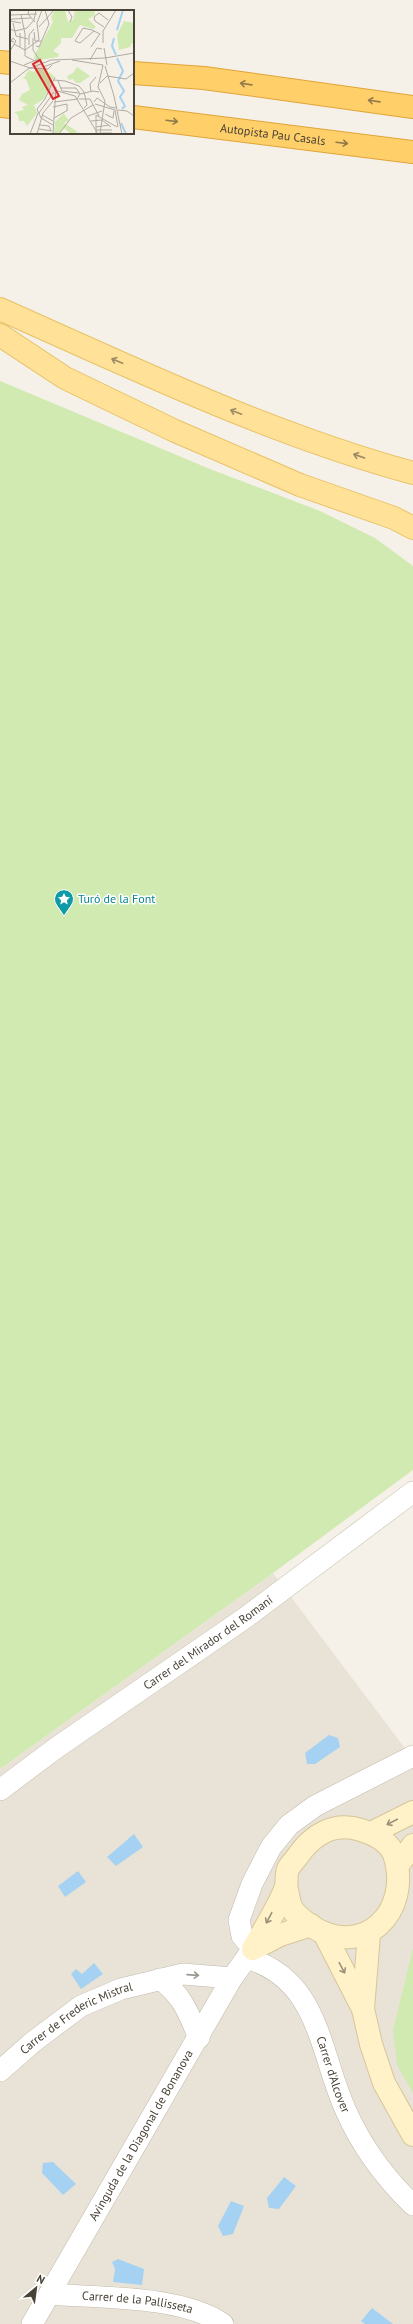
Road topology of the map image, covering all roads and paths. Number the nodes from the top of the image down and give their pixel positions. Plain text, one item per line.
1 (0, 62) edge
2 (10, 63) edge
3 (134, 73) edge
4 (0, 106) edge
5 (10, 107) edge
6 (413, 107) edge
7 (134, 117) edge
8 (413, 152) edge
9 (0, 309) edge
10 (0, 334) edge
11 (407, 473) edge
12 (413, 511) edge
13 (413, 528) edge
14 (413, 1492) edge
15 (413, 1756) edge
16 (0, 1790) edge
17 (413, 1812) edge
18 (372, 1833) junction
19 (413, 1845) edge
20 (399, 1864) junction
21 (286, 1887) junction
22 (317, 1929) junction
23 (369, 1934) junction
24 (250, 1954) junction
25 (232, 1978) junction
26 (160, 1979) junction
27 (363, 2009) junction
28 (199, 2038) junction
29 (0, 2071) edge
30 (413, 2135) edge
31 (413, 2205) edge
32 (49, 2294) junction
33 (32, 2324) edge
34 (223, 2324) edge

1 - 2 highway
6 -> 3 highway
4 - 5 highway
7 -> 8 highway, Autopista Pau Casals
11 -> 9 main road
10 - 12 main road
10 - 13 main road
14 - 16 street, Carrer del Mirador del Romaní
15 - 24 street
17 -> 18 street
18 - 20 street
18 - 21 street
19 - 20 street
20 - 23 street
21 - 22 street
21 -> 24 street
22 - 23 street
22 - 24 street
22 -> 27 street
23 - 27 street
24 - 25 street, Avinguda de la Diagonal de Bonanova
24 - 31 street, Carrer d'Alcover
26 -> 25 street, Carrer de Frederic Mistral
25 - 28 street, Avinguda de la Diagonal de Bonanova
26 - 28 street
26 - 29 street, Carrer de Frederic Mistral
27 - 30 street
28 - 32 street, Avinguda de la Diagonal de Bonanova
32 - 33 street, Avinguda de la Diagonal de Bonanova
32 - 34 street, Carrer de la Pallisseta

